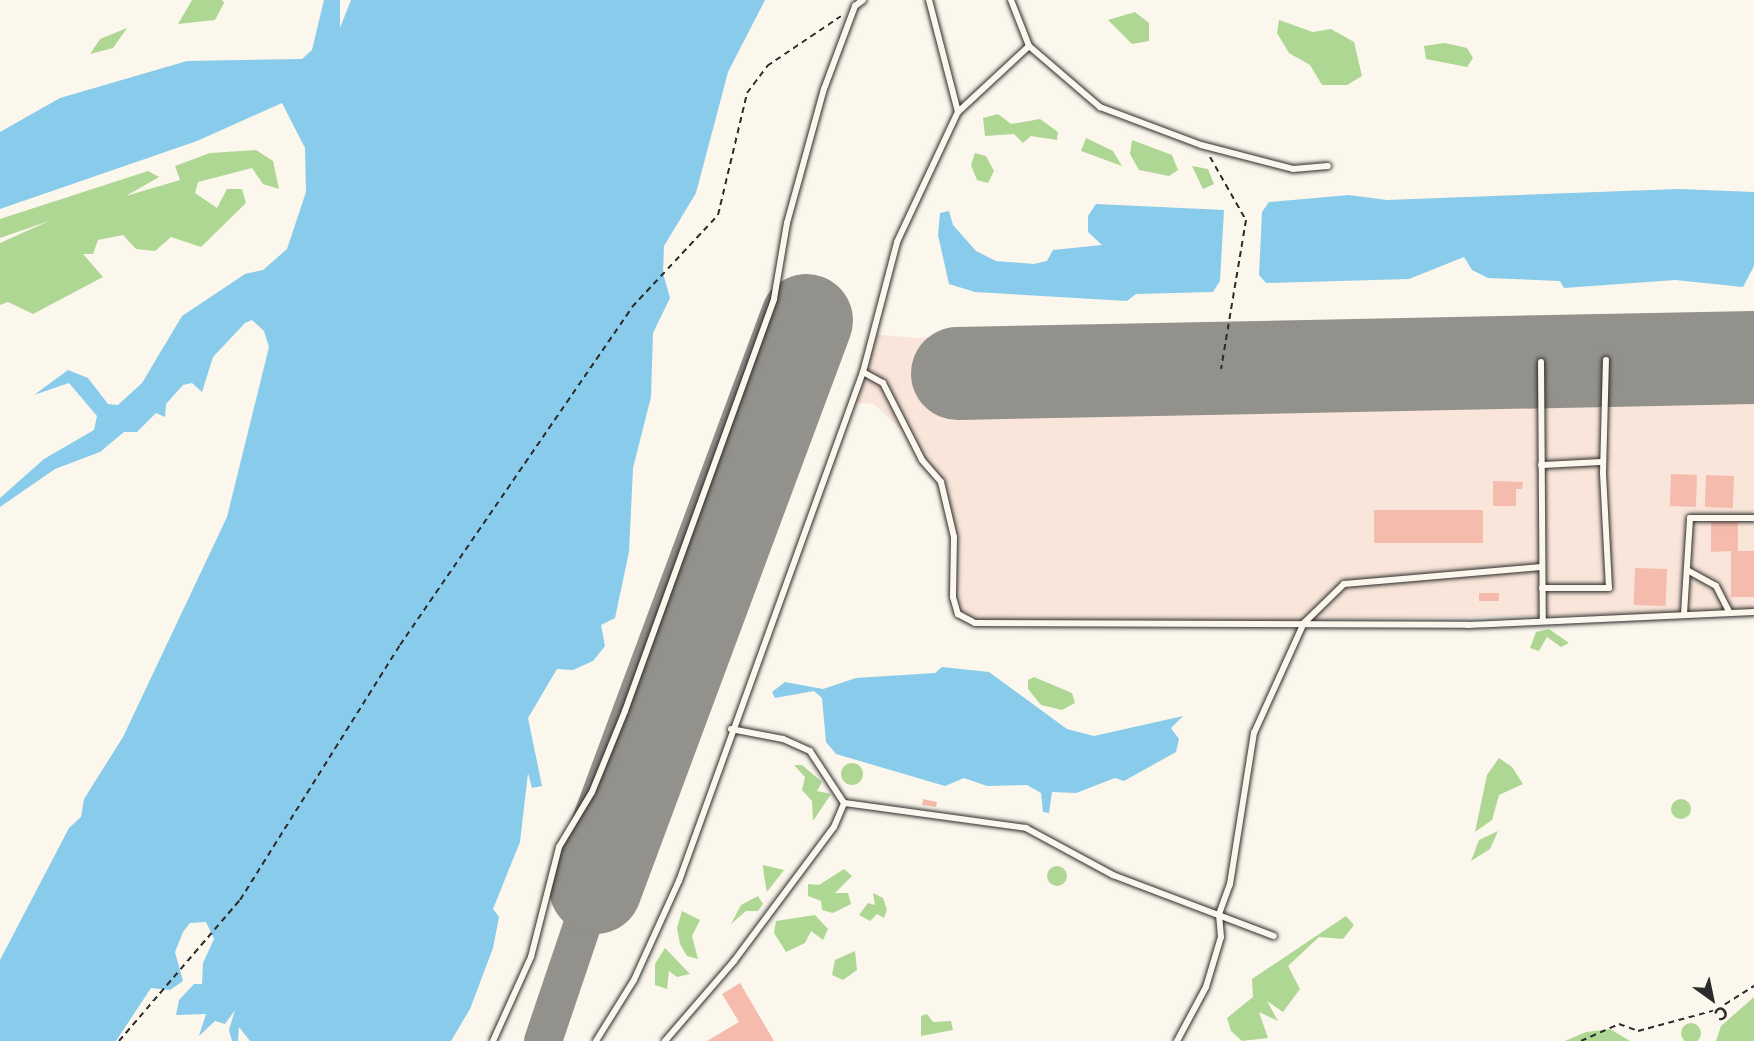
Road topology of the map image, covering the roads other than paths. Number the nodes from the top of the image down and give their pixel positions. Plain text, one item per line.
1 (863, 0) edge
2 (929, 0) edge
3 (1011, 0) edge
4 (1029, 46) junction
5 (958, 112) junction
6 (1328, 166) dead end
7 (1606, 360) dead end
8 (1540, 362) dead end
9 (863, 372) junction
10 (1603, 462) junction
11 (1541, 465) junction
12 (1754, 518) edge
13 (1541, 567) junction
14 (1687, 570) junction
15 (1542, 588) junction
16 (1730, 610) junction
17 (1754, 612) edge
18 (1684, 614) junction
19 (1543, 621) junction
20 (1304, 623) junction
21 (731, 729) junction
22 (844, 803) junction
23 (1219, 914) junction
24 (1274, 936) dead end
25 (493, 1041) edge
26 (596, 1041) edge
27 (665, 1041) edge
28 (1177, 1041) edge

1 - 25 lane
2 - 5 lane
3 - 4 lane
4 - 5 lane
4 - 6 lane
5 - 9 lane
7 - 10 lane
8 - 11 lane
9 - 20 lane
9 - 21 lane
10 - 11 lane
10 - 15 lane
11 - 13 lane
12 - 14 lane
13 - 15 lane
13 - 20 lane
14 - 16 lane
14 - 18 lane
15 - 19 lane
16 - 17 lane
16 - 18 lane
18 - 19 lane
19 - 20 lane
20 - 23 lane
21 - 22 lane
21 - 26 lane
22 - 23 lane
22 - 27 lane
23 - 24 lane
23 - 28 lane

